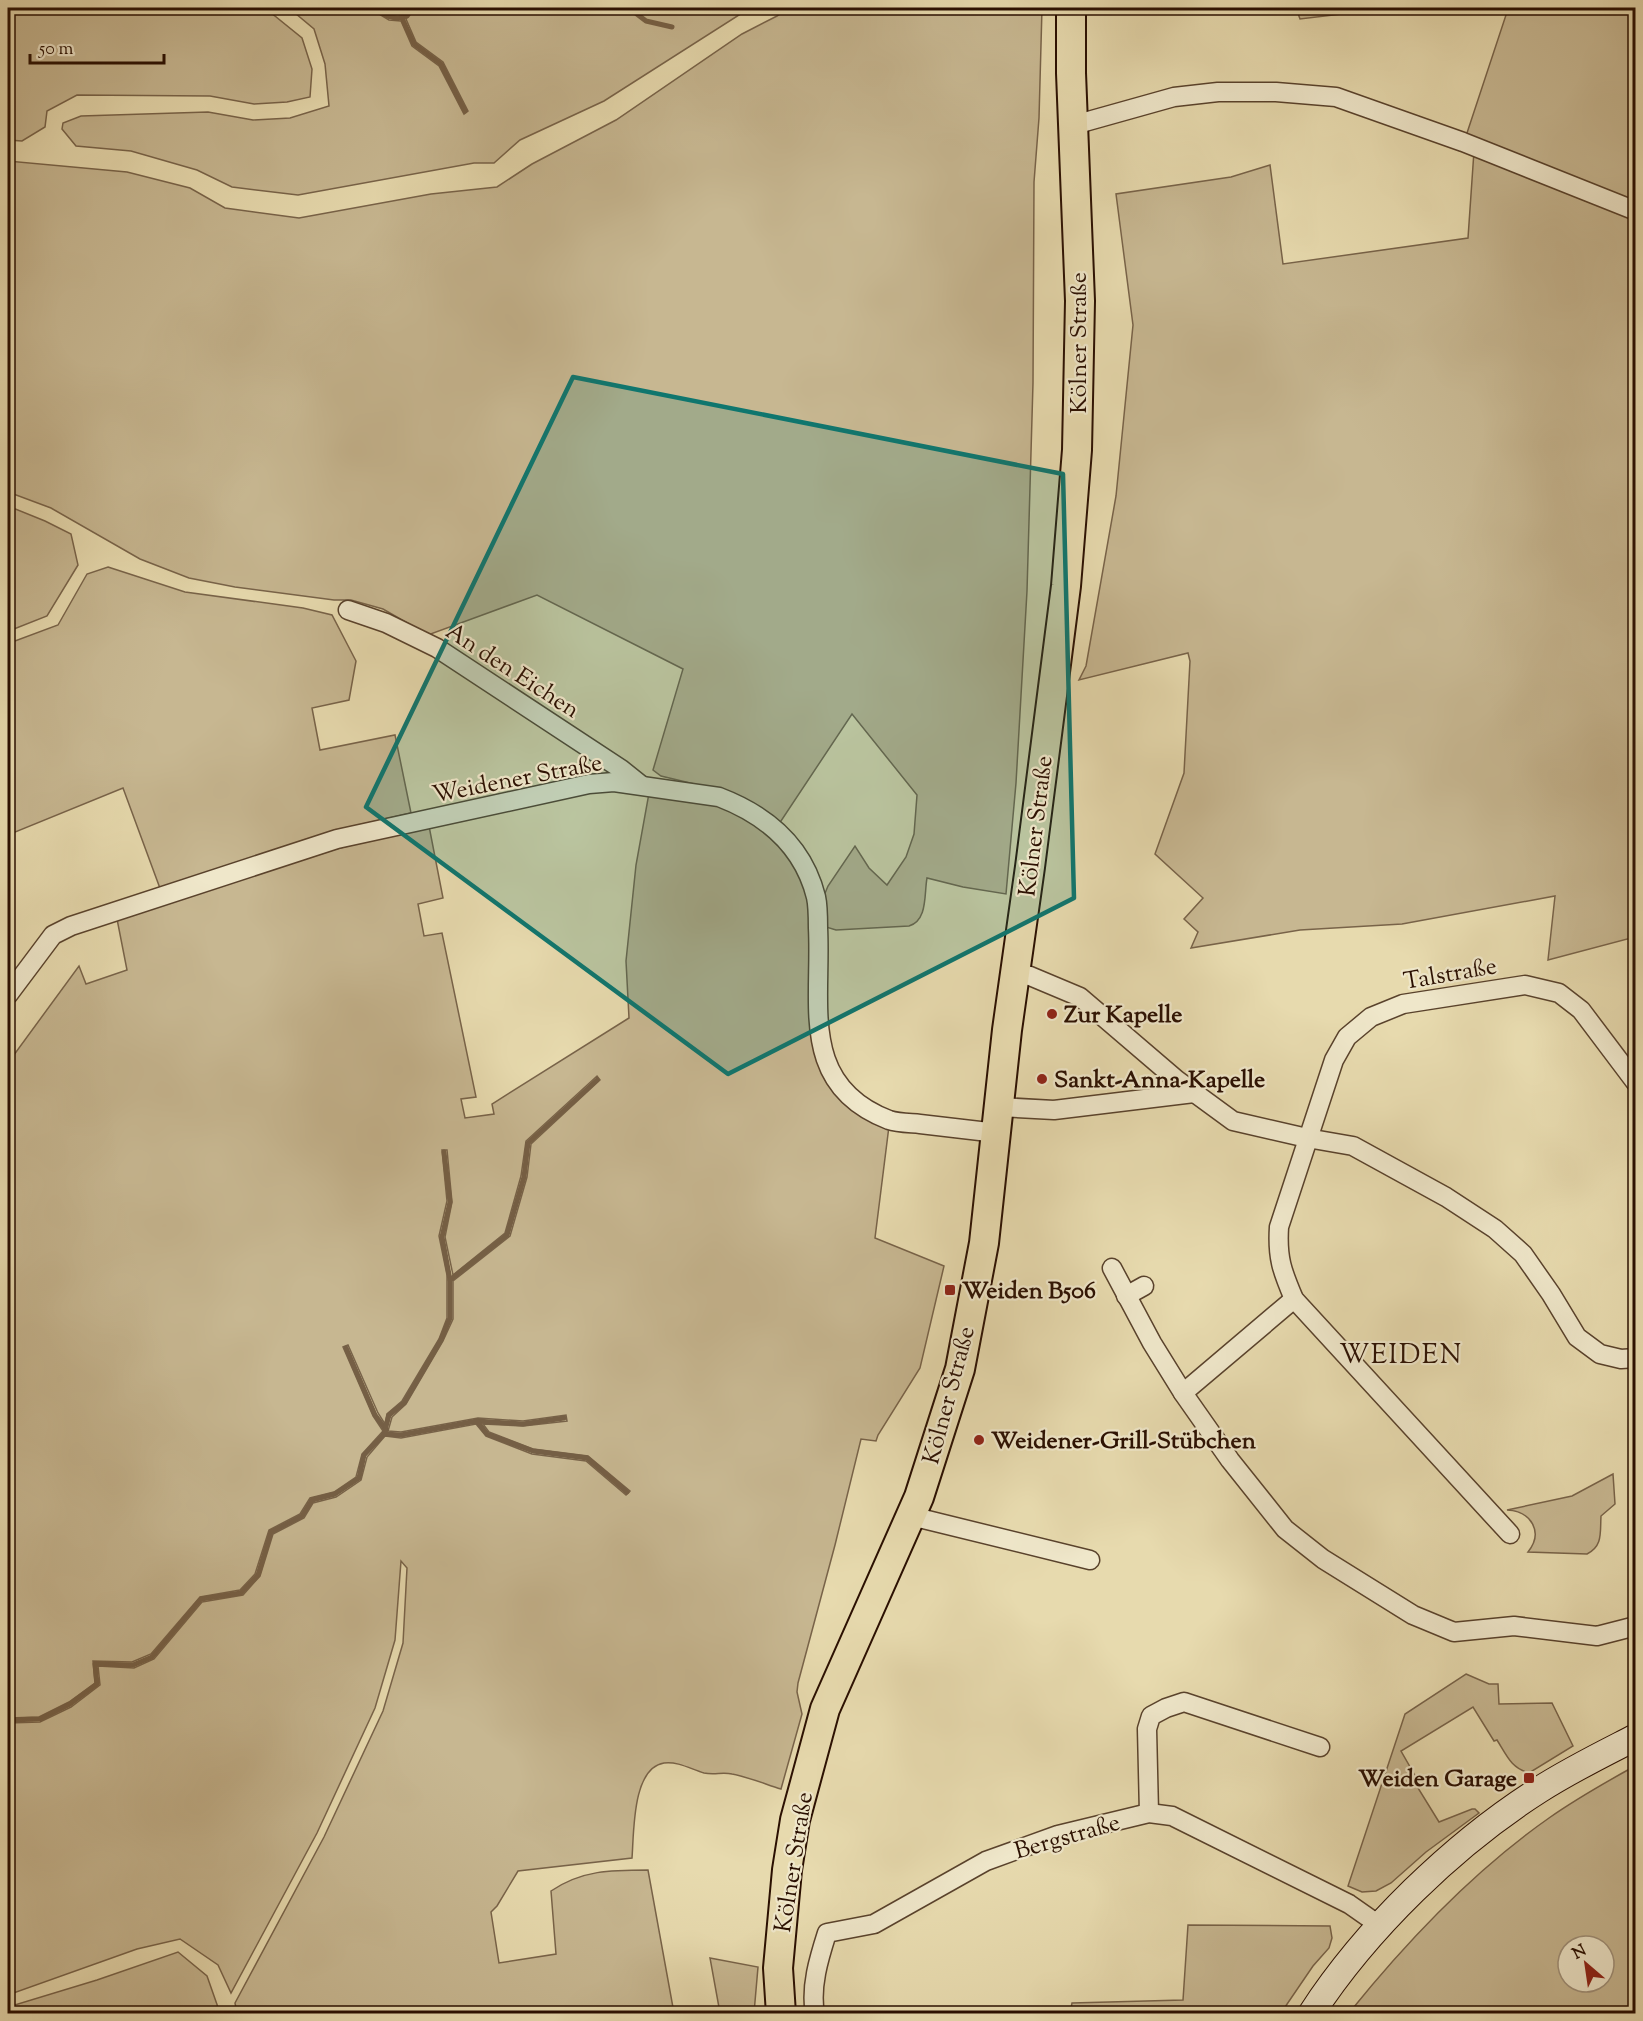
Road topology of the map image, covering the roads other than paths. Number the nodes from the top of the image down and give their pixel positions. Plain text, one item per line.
1 (1071, 8) edge
2 (1074, 125) junction
3 (1635, 211) edge
4 (348, 610) dead end
5 (642, 787) junction
6 (1015, 974) junction
7 (8, 995) edge
8 (1635, 1083) edge
9 (1194, 1093) junction
10 (998, 1120) junction
11 (1307, 1138) junction
12 (1112, 1268) dead end
13 (1144, 1286) dead end
14 (1126, 1296) junction
15 (1293, 1299) junction
16 (1635, 1358) edge
17 (1182, 1394) junction
18 (911, 1516) junction
19 (1510, 1534) dead end
20 (1090, 1560) dead end
21 (1635, 1626) edge
22 (1635, 1737) edge
23 (1320, 1746) dead end
24 (1149, 1813) junction
25 (1379, 1925) junction
26 (781, 2013) edge
27 (815, 2013) edge
28 (1311, 2013) edge

1 - 2 main road, Kölner Straße
2 - 3 street
2 - 6 main road, Kölner Straße
4 - 5 street, An den Eichen
5 - 7 street, Weidener Straße
5 - 10 street, Weidener Straße
6 - 9 street
6 - 10 main road, Kölner Straße
8 - 11 street, Talstraße
9 - 10 street, Weidener Straße
9 - 11 street
10 - 18 main road, Kölner Straße
11 - 15 street, Talstraße
11 - 16 street
12 - 14 street
13 - 14 street
14 - 17 street
15 - 17 street
15 - 19 street
17 - 21 street
18 - 20 street
18 - 26 main road, Kölner Straße
22 - 25 main road
23 - 24 street
24 - 25 street, Bergstraße
24 - 27 street, Bergstraße
25 - 28 main road

